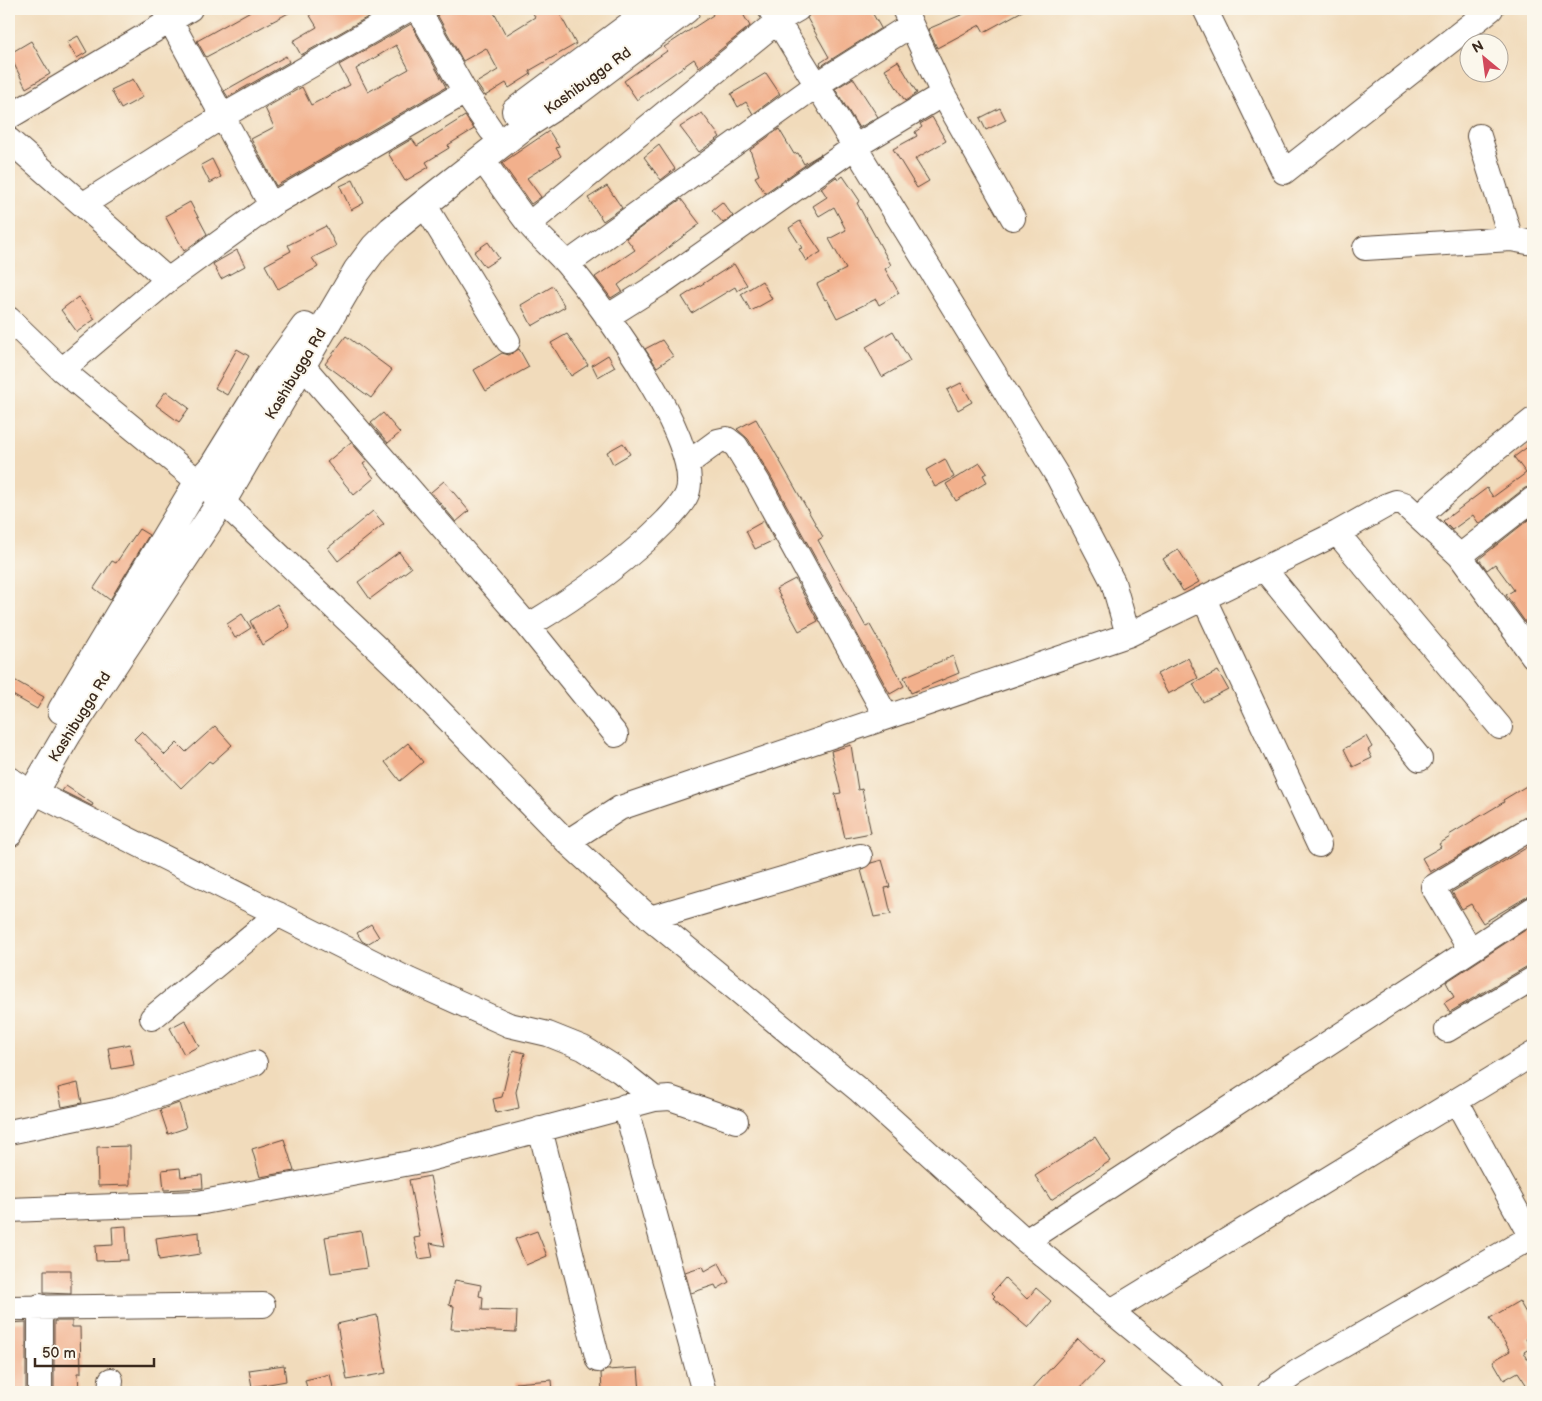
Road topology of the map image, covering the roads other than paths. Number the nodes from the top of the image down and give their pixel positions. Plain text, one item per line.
1 (409, 9) edge
2 (418, 9) edge
3 (653, 9) edge
4 (686, 9) edge
5 (1205, 9) edge
6 (1491, 9) edge
7 (175, 12) edge
8 (782, 12) edge
9 (907, 17) edge
10 (818, 84) junction
11 (465, 92) junction
12 (943, 94) junction
13 (223, 116) junction
14 (9, 117) edge
15 (491, 130) junction
16 (1479, 136) dead end
17 (9, 140) edge
18 (856, 146) junction
19 (482, 158) junction
20 (84, 204) junction
21 (424, 204) junction
22 (271, 205) junction
23 (1013, 218) dead end
24 (529, 224) junction
25 (1522, 241) edge
26 (1364, 248) dead end
27 (567, 264) junction
28 (168, 280) junction
29 (608, 317) junction
30 (9, 319) edge
31 (508, 341) dead end
32 (296, 358) junction
33 (62, 370) junction
34 (1533, 420) edge
35 (688, 463) junction
36 (198, 483) junction
37 (1533, 499) edge
38 (222, 501) junction
39 (1418, 517) junction
40 (1337, 533) junction
41 (1460, 556) junction
42 (1264, 568) junction
43 (1204, 599) junction
44 (528, 626) junction
45 (1128, 635) junction
46 (1530, 646) edge
47 (886, 716) junction
48 (1500, 727) dead end
49 (616, 735) dead end
50 (1420, 759) dead end
51 (18, 789) edge
52 (1533, 827) edge
53 (9, 833) edge
54 (567, 842) junction
55 (1319, 845) dead end
56 (860, 856) dead end
57 (1533, 909) edge
58 (278, 914) junction
59 (650, 918) junction
60 (1470, 950) junction
61 (1533, 978) edge
62 (152, 1018) dead end
63 (1447, 1030) dead end
64 (1533, 1054) edge
65 (255, 1064) dead end
66 (655, 1099) junction
67 (1457, 1102) junction
68 (625, 1106) junction
69 (736, 1121) dead end
70 (540, 1129) junction
71 (9, 1132) edge
72 (9, 1210) edge
73 (1532, 1236) edge
74 (1026, 1241) junction
75 (262, 1305) dead end
76 (40, 1306) junction
77 (9, 1308) edge
78 (1111, 1311) junction
79 (598, 1360) dead end
80 (40, 1392) edge
81 (704, 1392) edge
82 (1207, 1392) edge
83 (1269, 1392) edge

1 - 13 street
2 - 11 street
3 - 15 main road, Kashibugga Rd
4 - 19 main road, Kashibugga Rd
5 - 6 street
7 - 13 street
7 - 14 street
8 - 10 street
8 - 24 street
9 - 10 street
9 - 12 street
10 - 18 street
10 - 27 street
11 - 15 street
11 - 22 street
12 - 18 street
12 - 23 street
13 - 20 street
13 - 22 street
15 - 32 main road, Kashibugga Rd
16 - 25 street
17 - 20 street
18 - 29 street
18 - 45 street
19 - 21 main road, Kashibugga Rd
19 - 24 street
20 - 28 street
21 - 31 street
21 - 32 main road, Kashibugga Rd
22 - 28 street
24 - 27 street
25 - 26 street
27 - 29 street
28 - 33 street
29 - 35 street
30 - 33 street
32 - 36 main road, Kashibugga Rd
32 - 38 main road, Kashibugga Rd
32 - 44 street
33 - 36 street
34 - 39 street
35 - 44 street
35 - 47 street
36 - 38 street
36 - 51 main road, Kashibugga Rd
37 - 41 street
38 - 51 main road, Kashibugga Rd
38 - 54 street
39 - 40 street
39 - 41 street
40 - 42 street
40 - 48 street
41 - 46 street
42 - 43 street
42 - 50 street
43 - 45 street
43 - 55 street
44 - 49 street
45 - 47 street
47 - 54 street
51 - 53 main road, Kashibugga Rd
51 - 58 street
52 - 60 street
54 - 59 street
56 - 59 street
57 - 60 street
58 - 62 street
58 - 66 street
59 - 74 street
60 - 74 street
61 - 63 street
64 - 67 street
65 - 71 street
66 - 68 street
66 - 69 street
67 - 73 street
67 - 78 street
68 - 70 street
68 - 81 street
70 - 72 street
70 - 79 street
73 - 83 street
74 - 78 street
75 - 76 street
76 - 77 street
76 - 80 street
78 - 82 street

